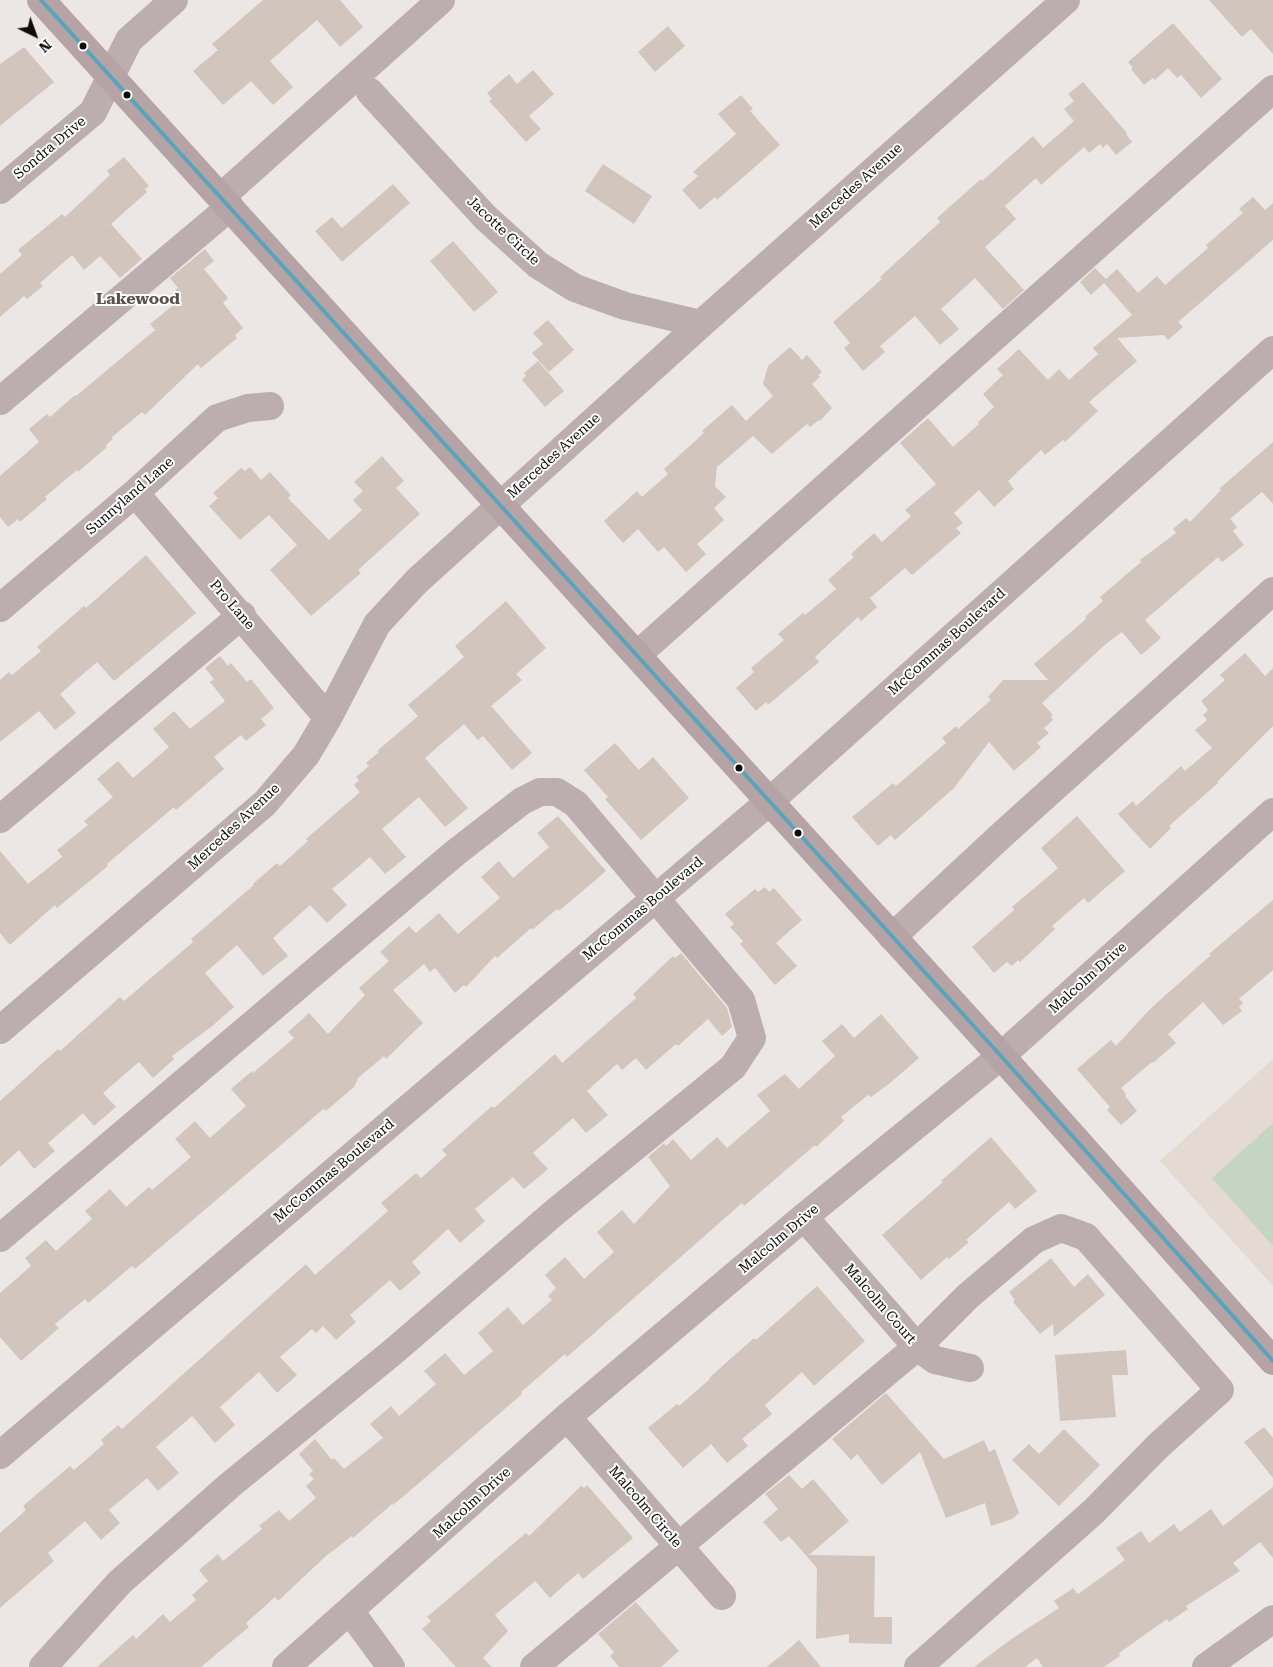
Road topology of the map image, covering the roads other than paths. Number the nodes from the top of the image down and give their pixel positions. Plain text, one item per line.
1 (41, 0) edge
2 (174, 0) edge
3 (441, 0) edge
4 (1066, 0) edge
5 (111, 77) junction
6 (1273, 89) edge
7 (370, 92) dead end
8 (0, 190) edge
9 (225, 202) junction
10 (701, 324) junction
11 (1273, 350) edge
12 (0, 401) edge
13 (270, 406) dead end
14 (135, 493) junction
15 (500, 505) junction
16 (1273, 591) edge
17 (0, 608) edge
18 (242, 615) junction
19 (637, 655) junction
20 (328, 718) junction
21 (770, 800) junction
22 (1273, 812) edge
23 (0, 819) edge
24 (656, 898) junction
25 (892, 937) junction
26 (0, 1030) edge
27 (1001, 1056) junction
28 (804, 1217) junction
29 (0, 1238) edge
30 (917, 1347) junction
31 (1273, 1361) edge
32 (970, 1368) dead end
33 (567, 1418) junction
34 (0, 1455) edge
35 (679, 1547) junction
36 (722, 1596) dead end
37 (350, 1611) junction
38 (1273, 1618) edge
39 (43, 1667) edge
40 (286, 1667) edge
41 (392, 1667) edge
42 (534, 1667) edge
43 (918, 1667) edge
44 (1206, 1667) edge

1 - 5 main road
2 - 5 street, Sondra Drive
3 - 9 street
4 - 10 street, Mercedes Avenue
5 - 8 street, Sondra Drive
5 - 9 main road
6 - 19 street
7 - 10 street, Jacotte Circle
9 - 12 street
9 - 15 main road
10 - 15 street, Mercedes Avenue
11 - 21 street, McCommas Boulevard
13 - 14 street, Sunnyland Lane
14 - 17 street, Sunnyland Lane
14 - 18 street, Pro Lane
15 - 19 main road
15 - 20 street, Mercedes Avenue
16 - 25 street
18 - 20 street, Pro Lane
18 - 23 street
19 - 21 main road
20 - 26 street, Mercedes Avenue
21 - 24 street, McCommas Boulevard
21 - 25 main road
22 - 27 street, Malcolm Drive
24 - 29 street
24 - 34 street, McCommas Boulevard
24 - 39 street
25 - 27 main road
27 - 28 street, Malcolm Drive
27 - 31 main road
28 - 30 street, Malcolm Court
28 - 33 street, Malcolm Drive
30 - 32 street, Malcolm Court
30 - 35 street
30 - 43 street
33 - 35 street, Malcolm Circle
33 - 37 street, Malcolm Drive
35 - 36 street, Malcolm Circle
35 - 42 street
37 - 40 street, Malcolm Drive
37 - 41 street
38 - 44 street

